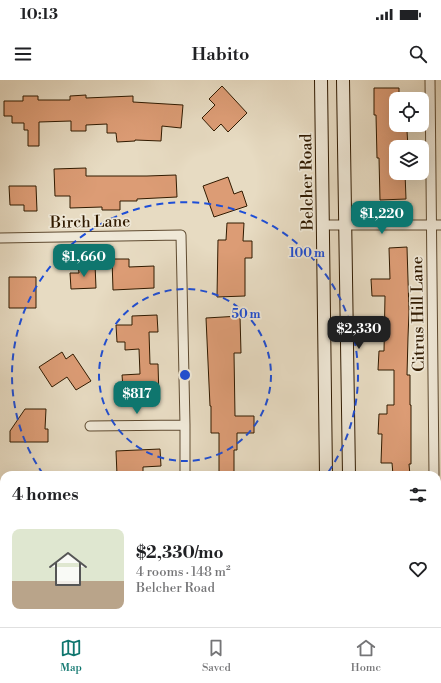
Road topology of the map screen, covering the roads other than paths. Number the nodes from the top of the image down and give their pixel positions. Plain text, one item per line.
1 (321, 80) edge
2 (343, 80) edge
3 (430, 80) edge
4 (431, 224) junction
5 (322, 225) junction
6 (345, 225) junction
7 (441, 225) edge
8 (0, 238) edge
9 (185, 425) junction
10 (90, 426) dead end
11 (436, 469) edge
12 (185, 471) edge
13 (326, 471) edge
14 (349, 471) edge

1 - 5 main road, Belcher Road
2 - 6 main road
3 - 4 street, Citrus Hill Lane
4 - 6 street
4 - 7 street
4 - 11 street, Citrus Hill Lane
5 - 6 street
5 - 13 main road, Belcher Road
6 - 14 main road
8 - 9 street, Birch Lane
9 - 10 street
9 - 12 street

